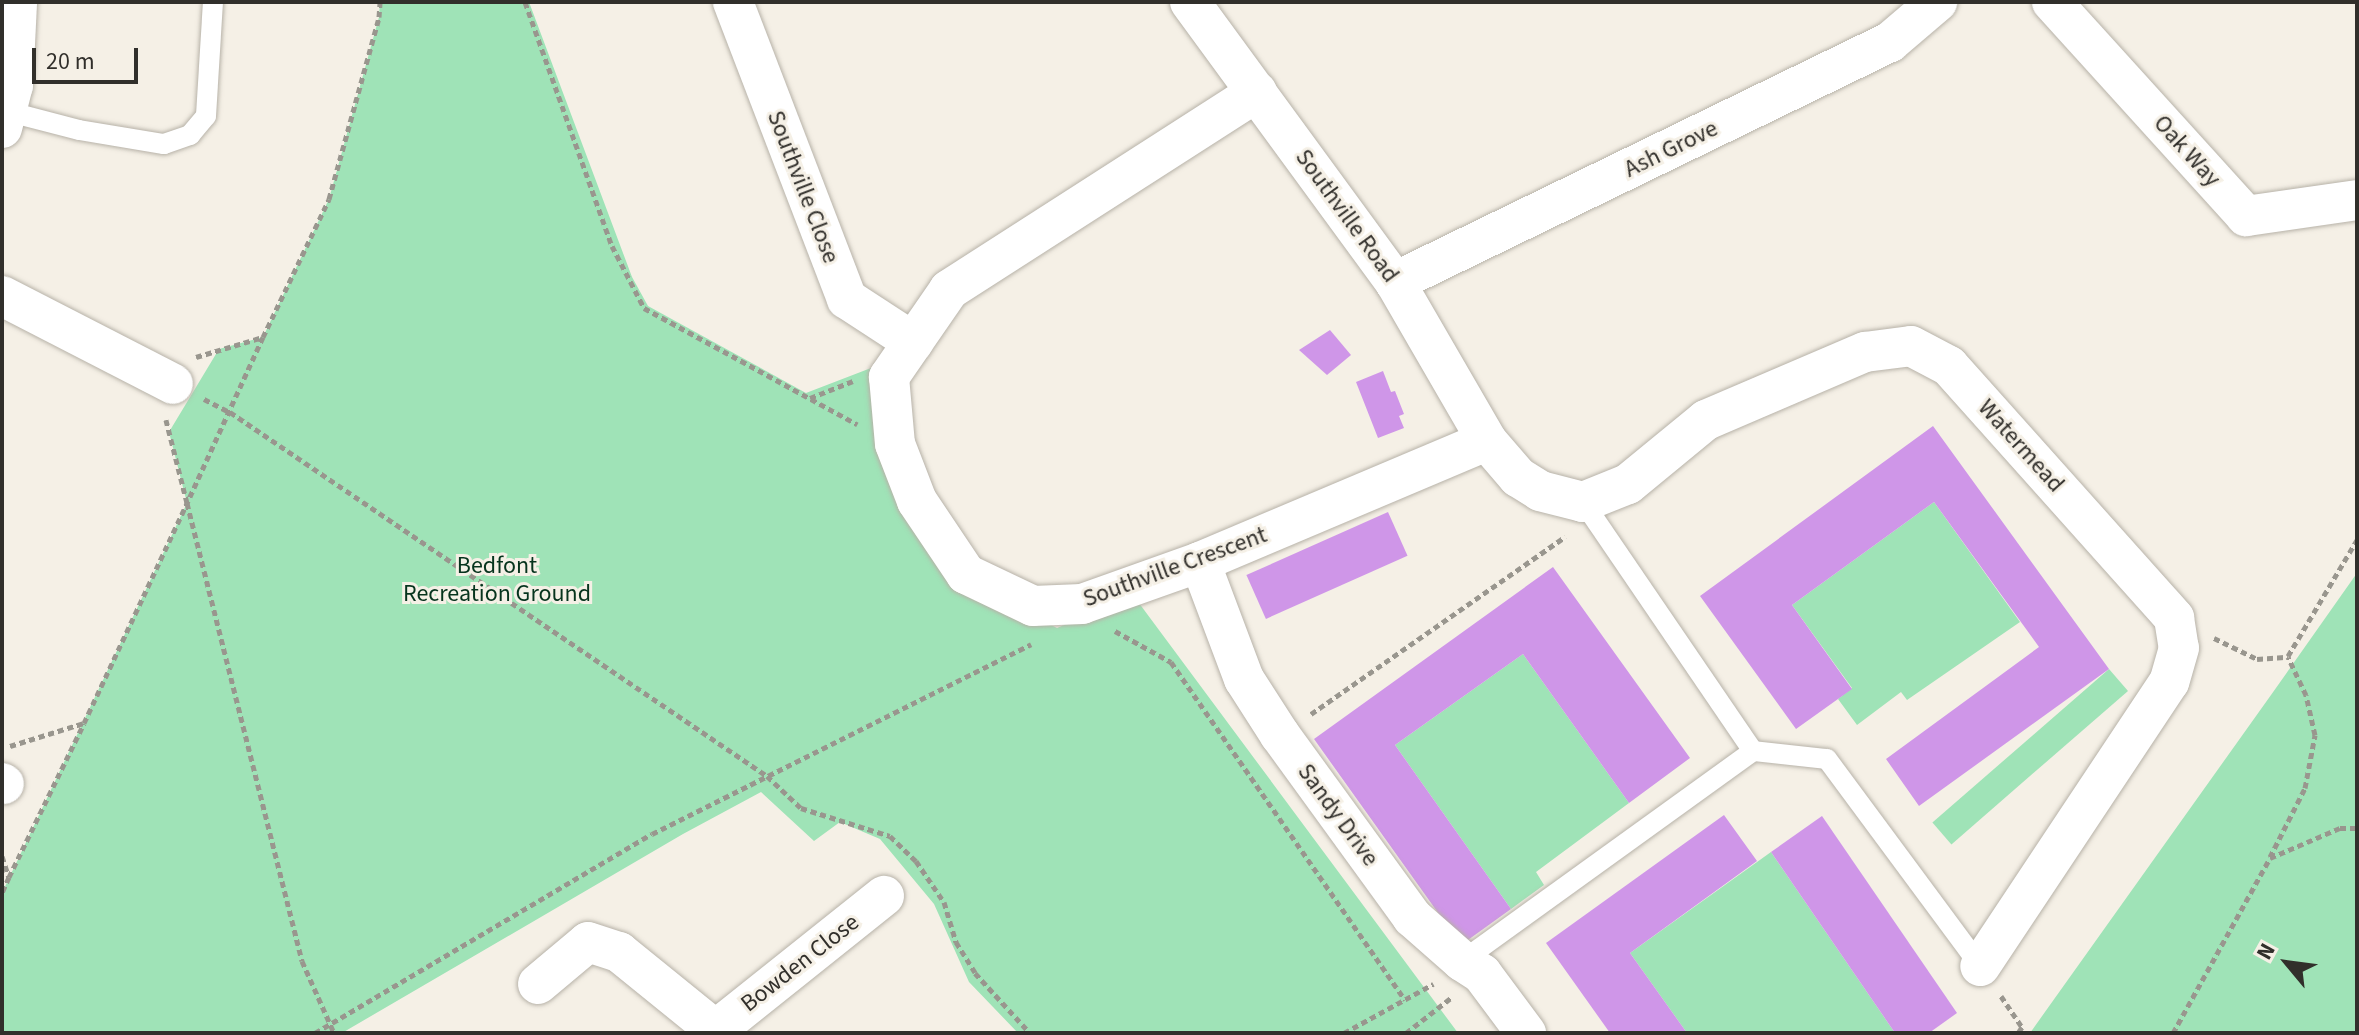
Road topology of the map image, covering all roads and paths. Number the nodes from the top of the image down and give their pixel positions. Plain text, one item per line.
1 (17, 2) edge
2 (213, 2) edge
3 (380, 2) edge
4 (525, 2) edge
5 (733, 2) edge
6 (1190, 2) edge
7 (1937, 2) edge
8 (2052, 2) edge
9 (1257, 92) junction
10 (4, 120) edge
11 (2357, 200) edge
12 (1395, 282) junction
13 (2, 296) edge
14 (263, 337) junction
15 (913, 342) junction
16 (173, 384) junction
17 (230, 412) junction
18 (863, 427) dead end
19 (1487, 441) junction
20 (187, 503) junction
21 (1588, 510) junction
22 (2357, 540) edge
23 (1200, 562) junction
24 (2174, 618) junction
25 (1112, 630) dead end
26 (1039, 640) dead end
27 (2288, 657) junction
28 (84, 723) junction
29 (1280, 735) junction
30 (1753, 751) junction
31 (3, 772) edge
32 (767, 776) junction
33 (2357, 828) edge
34 (2, 856) edge
35 (2270, 858) junction
36 (9, 877) junction
37 (2, 893) edge
38 (884, 896) dead end
39 (1980, 966) joint
40 (1472, 967) junction
41 (538, 984) dead end
42 (1405, 1000) junction
43 (328, 1024) junction
44 (718, 1031) edge
45 (315, 1033) edge
46 (334, 1033) edge
47 (1344, 1033) edge
48 (1406, 1033) edge
49 (1526, 1033) edge
50 (2173, 1033) edge

1 - 10 street
2 - 10 lane
3 - 14 path
4 - 18 path
5 - 15 street, Southville Close
6 - 9 street, Southville Road
7 - 12 street, Ash Grove
8 - 11 street, Oak Way
9 - 12 street, Southville Road
9 - 15 street, Southville Crescent
12 - 19 street, Southville Road
13 - 16 street
14 - 16 path
14 - 17 path
15 - 23 street, Southville Crescent
16 - 17 path
16 - 20 path
17 - 20 path
17 - 32 path
19 - 21 street
19 - 23 street, Southville Crescent
20 - 28 path
20 - 43 path
21 - 24 street, Watermead
21 - 29 path
21 - 30 lane
22 - 27 path
23 - 29 street, Sandy Drive
24 - 27 path
24 - 39 street
25 - 42 path
26 - 32 path
27 - 35 path
28 - 31 path
28 - 36 path
29 - 40 street, Sandy Drive
30 - 39 lane
30 - 40 lane
32 - 43 path
33 - 35 path
34 - 36 path
35 - 50 path
36 - 37 path
38 - 44 street, Bowden Close
40 - 42 path
40 - 48 path
40 - 49 street, Sandy Drive
41 - 44 street, Bowden Close
42 - 47 path
43 - 45 path
43 - 46 path

